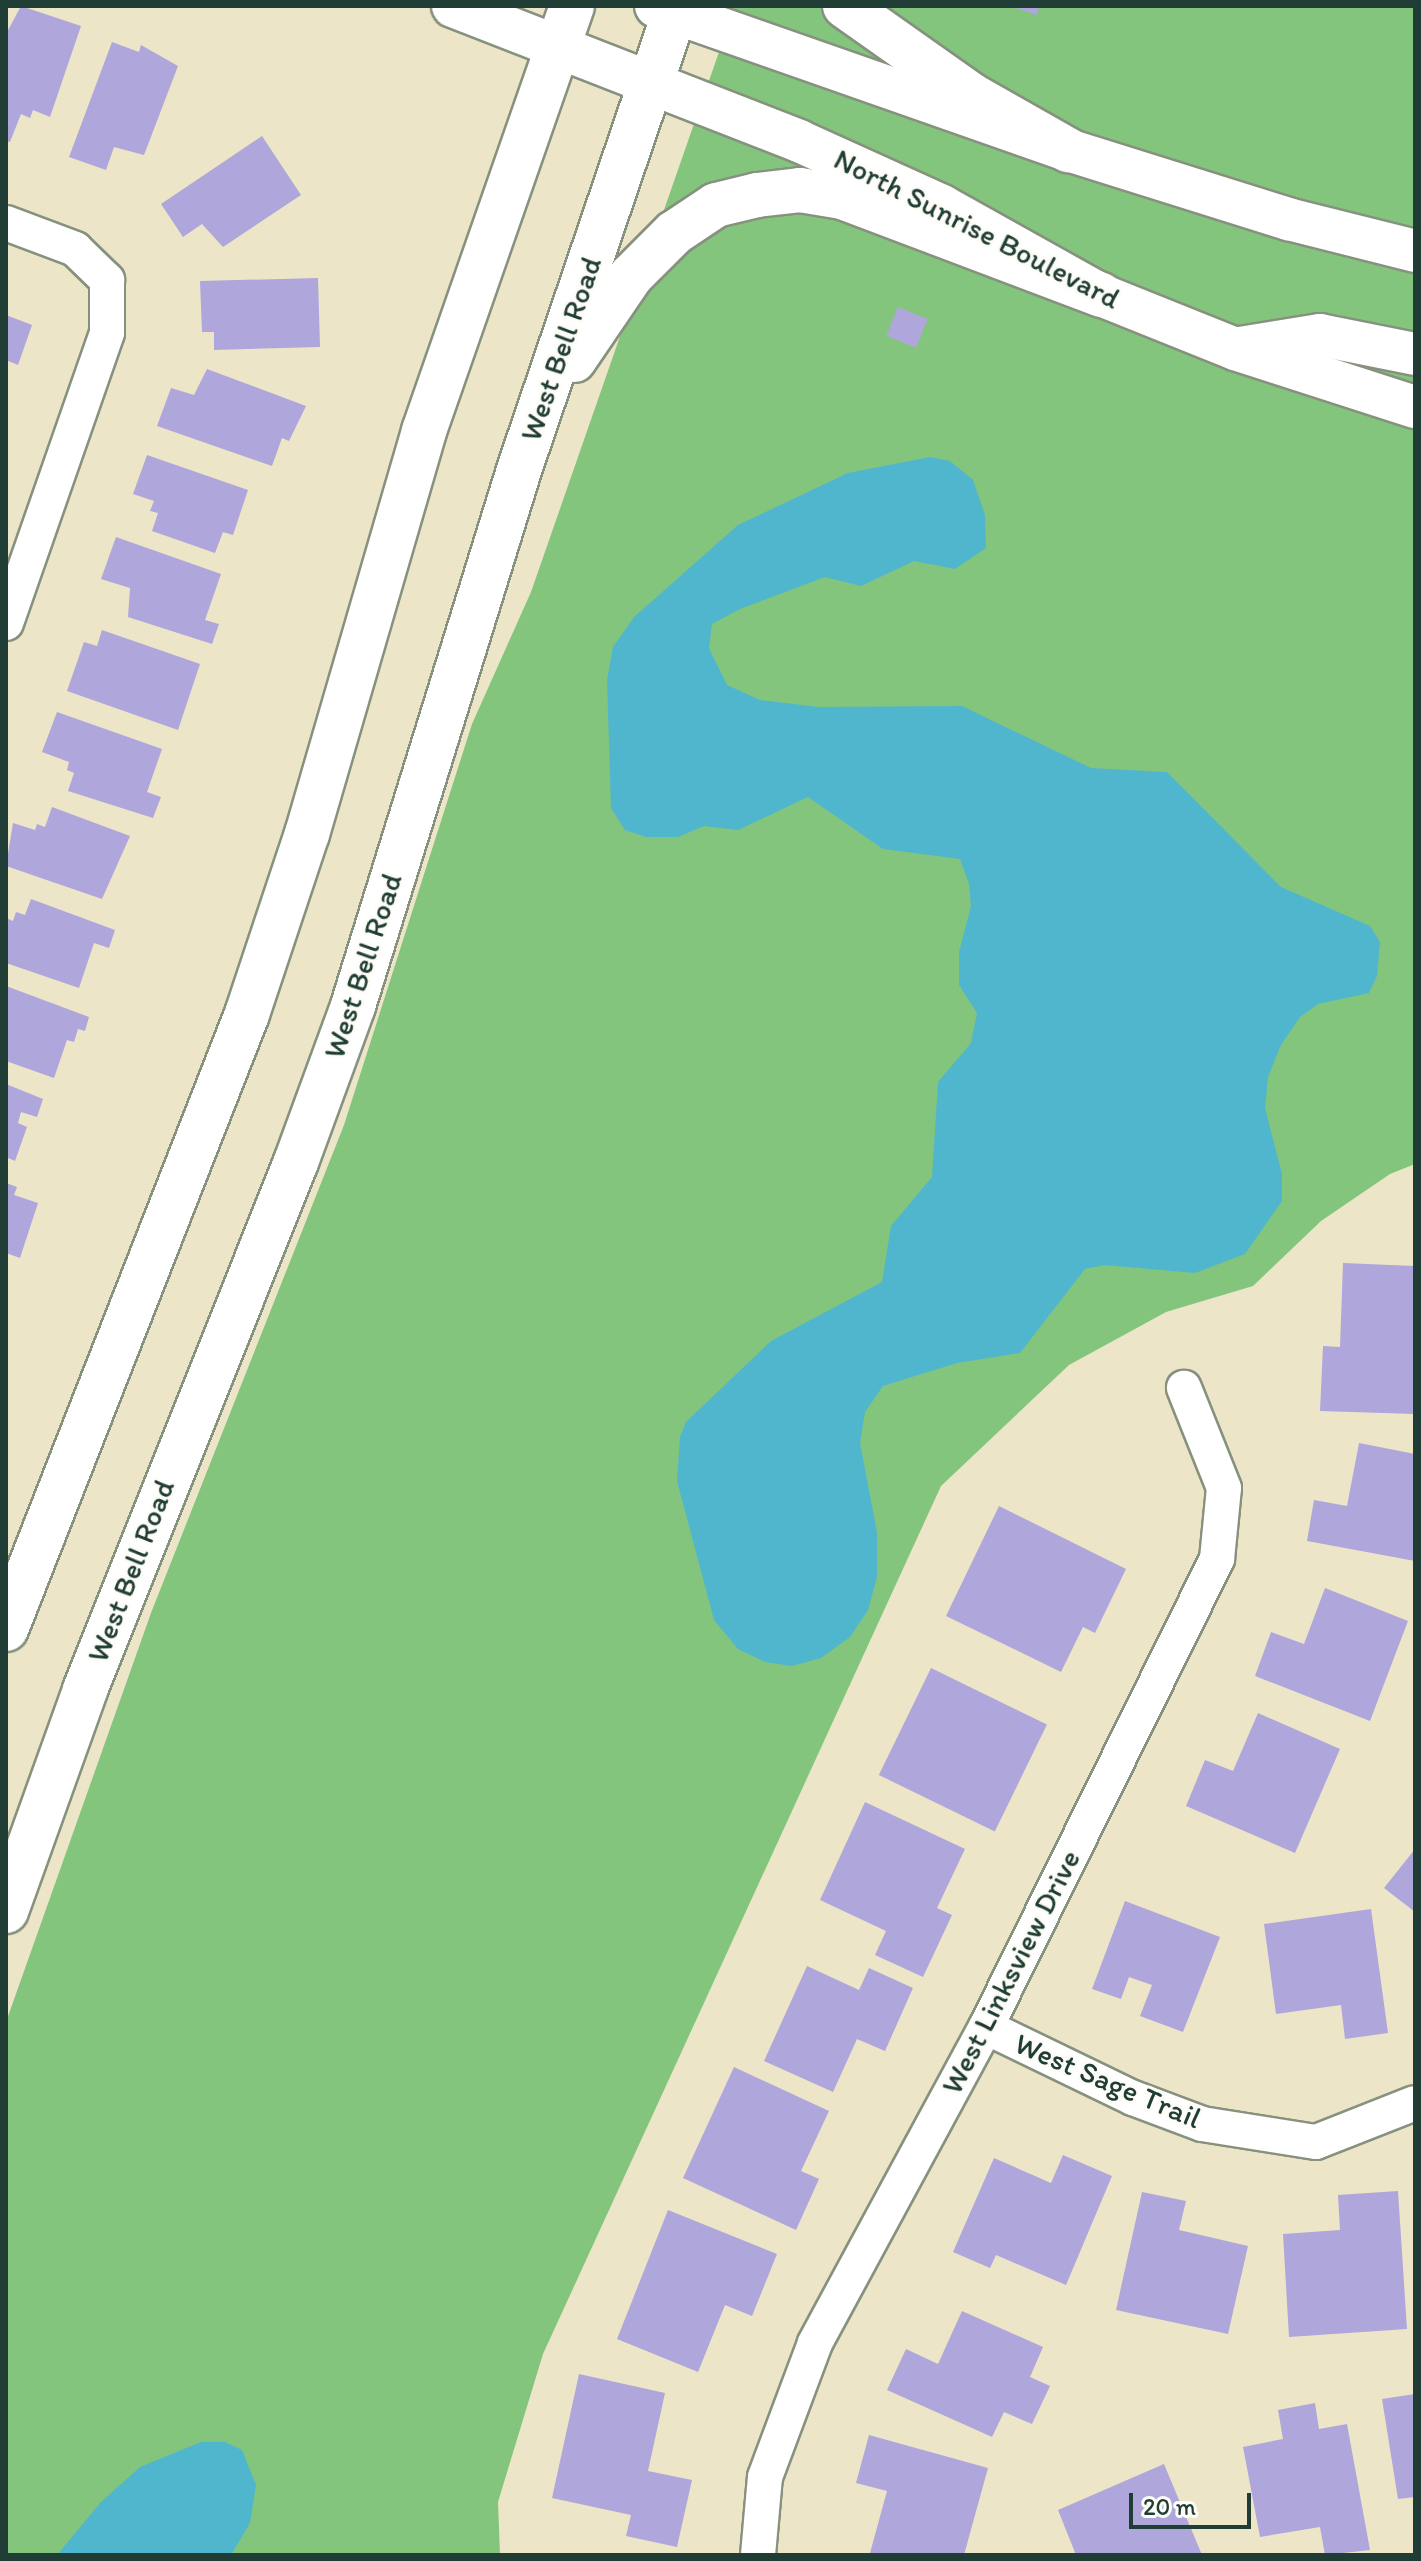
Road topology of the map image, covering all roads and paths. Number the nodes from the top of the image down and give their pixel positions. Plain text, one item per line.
1 (453, 6) edge
2 (845, 6) edge
3 (669, 9) edge
4 (565, 25) edge
5 (654, 84) junction
6 (1068, 150) junction
7 (6, 223) edge
8 (1415, 251) edge
9 (1101, 295) junction
10 (1235, 349) junction
11 (1415, 354) edge
12 (1415, 407) edge
13 (539, 412) junction
14 (6, 623) edge
15 (1184, 1388) dead end
16 (6, 1629) edge
17 (6, 1911) edge
18 (986, 2027) junction
19 (1415, 2103) edge
20 (758, 2555) edge

1 - 4 street, North Sunrise Boulevard
2 - 6 main road
3 - 5 main road, West Bell Road
3 - 6 street
4 - 5 street, North Sunrise Boulevard
4 - 16 main road
5 - 9 street, North Sunrise Boulevard
5 - 13 main road, West Bell Road
6 - 8 street
7 - 14 street
9 - 10 street, North Sunrise Boulevard
9 - 13 main road
10 - 11 street
10 - 12 street, North Sunrise Boulevard
13 - 17 main road, West Bell Road
15 - 18 street, West Linksview Drive
18 - 19 street, West Sage Trail
18 - 20 street, West Linksview Drive

